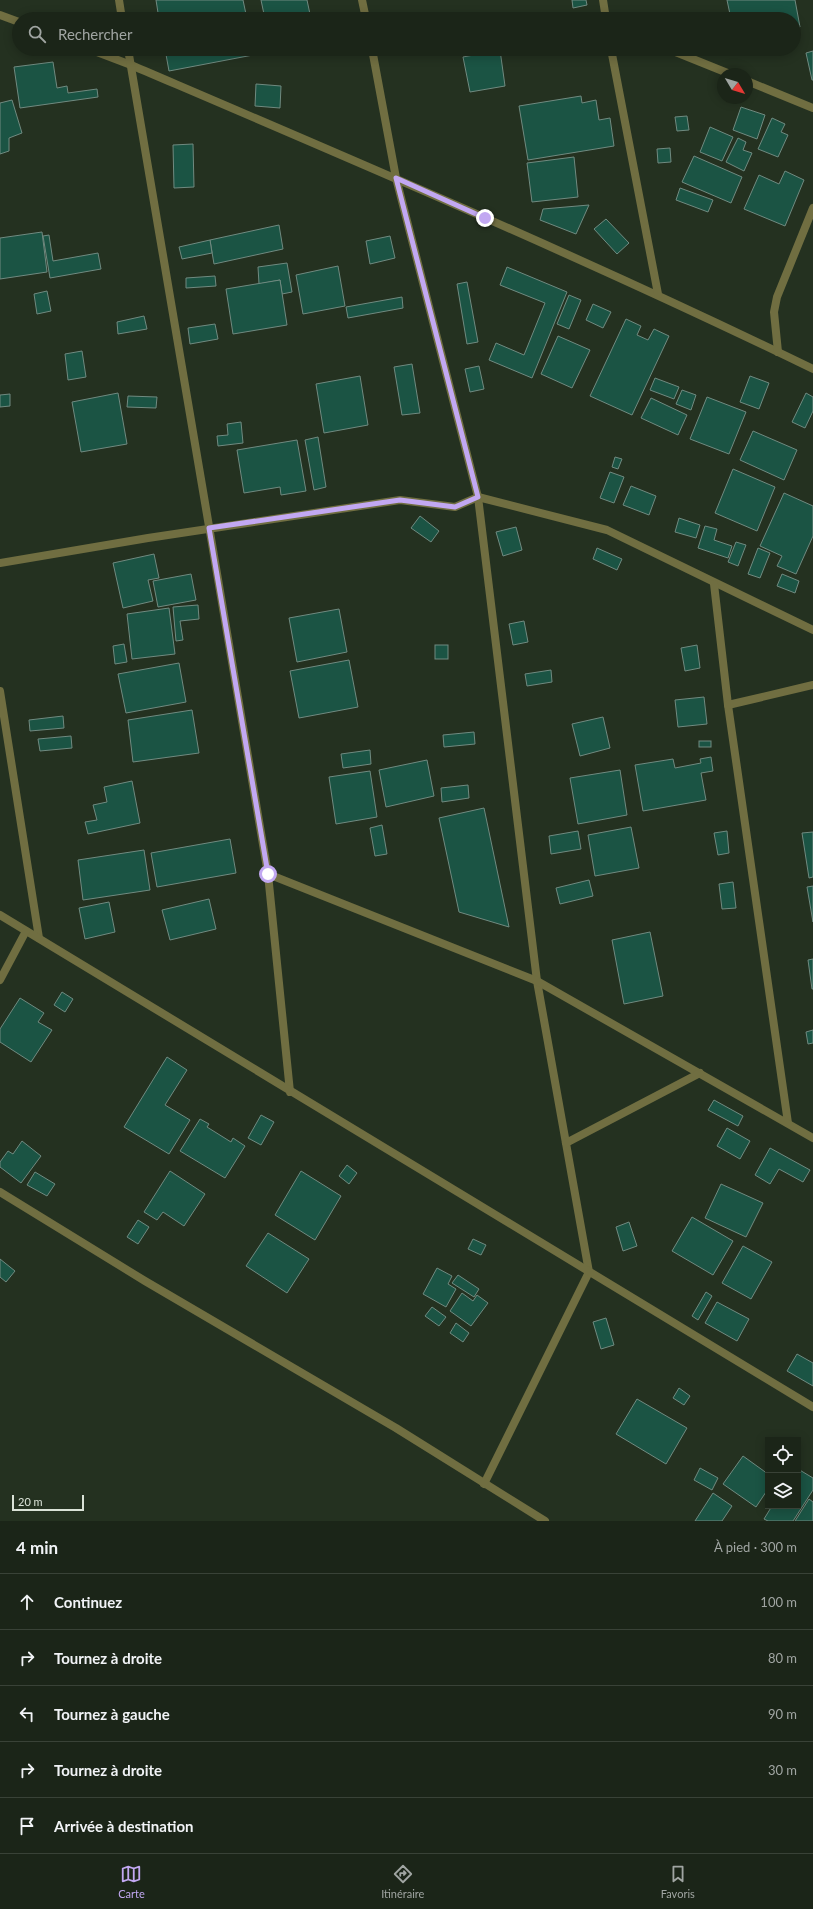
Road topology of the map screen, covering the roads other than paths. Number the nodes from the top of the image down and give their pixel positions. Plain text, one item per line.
1 (119, 0) edge
2 (362, 0) edge
3 (603, 0) edge
4 (121, 12) edge
5 (365, 12) edge
6 (605, 12) edge
7 (0, 14) edge
8 (12, 19) edge
9 (107, 56) edge
10 (129, 56) edge
11 (373, 56) edge
12 (612, 56) edge
13 (685, 56) edge
14 (131, 65) junction
15 (717, 69) edge
16 (753, 83) edge
17 (813, 108) edge
18 (396, 178) junction
19 (813, 208) edge
20 (658, 294) junction
21 (778, 352) junction
22 (813, 369) edge
23 (478, 497) junction
24 (209, 528) junction
25 (0, 563) edge
26 (714, 584) junction
27 (813, 630) edge
28 (813, 686) edge
29 (0, 691) edge
30 (728, 705) junction
31 (268, 874) junction
32 (0, 915) edge
33 (26, 931) junction
34 (39, 938) junction
35 (0, 980) edge
36 (537, 981) junction
37 (700, 1073) junction
38 (290, 1092) junction
39 (788, 1123) junction
40 (813, 1138) edge
41 (566, 1143) junction
42 (0, 1192) edge
43 (589, 1272) junction
44 (813, 1407) edge
45 (484, 1484) junction
46 (545, 1521) edge

1 - 4 street
2 - 5 street
3 - 6 street
7 - 8 street
9 - 14 street
10 - 14 street
11 - 18 street
12 - 20 street
13 - 15 street
14 - 18 street
14 - 24 street
16 - 17 street
18 - 20 street
18 - 23 street
19 - 21 street
20 - 21 street
21 - 22 street
23 - 24 street
23 - 26 street
23 - 36 street
24 - 25 street
24 - 31 street
26 - 27 street
26 - 30 street
28 - 30 street
29 - 34 street
30 - 39 street
31 - 36 street
31 - 38 street
32 - 33 street
33 - 34 street
33 - 35 street
34 - 38 street
36 - 37 street
36 - 41 street
37 - 39 street
37 - 41 street
38 - 43 street
39 - 40 street
41 - 43 street
42 - 45 street
43 - 44 street
43 - 45 street
45 - 46 street

